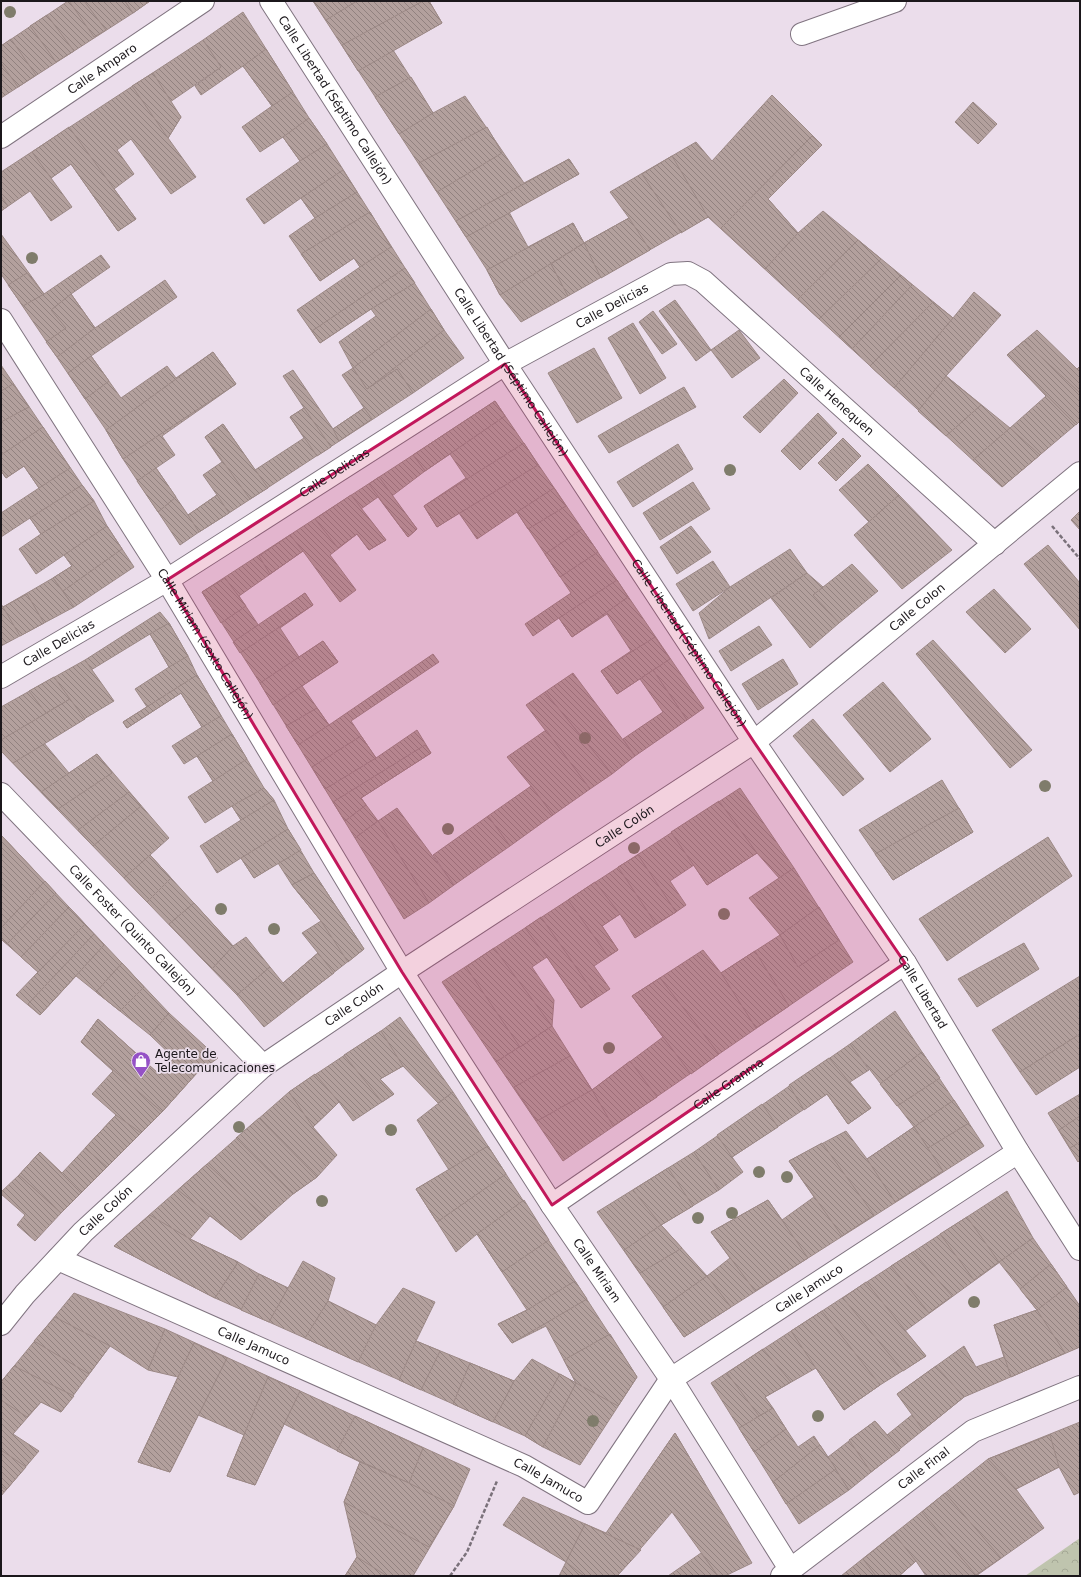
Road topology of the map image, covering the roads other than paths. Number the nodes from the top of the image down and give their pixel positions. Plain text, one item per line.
1 (203, 1) edge
2 (271, 1) edge
3 (895, 1) edge
4 (802, 34) dead end
5 (1, 137) edge
6 (671, 274) joint
7 (1, 320) edge
8 (505, 364) junction
9 (1080, 473) edge
10 (994, 544) junction
11 (167, 580) junction
12 (1, 677) edge
13 (754, 742) junction
14 (1, 794) edge
15 (904, 963) junction
16 (402, 972) junction
17 (263, 1066) junction
18 (1018, 1152) junction
19 (552, 1205) junction
20 (1080, 1249) edge
21 (58, 1259) junction
22 (1, 1324) edge
23 (671, 1379) junction
24 (1080, 1387) edge
25 (786, 1573) edge

1 - 5 street, Calle Amparo
2 - 8 street, Calle Libertad (Séptimo Callejón)
3 - 4 street
6 - 8 street, Calle Delicias
6 - 10 street, Calle Henequen
7 - 11 street, Calle Miriam (Sexto Callejón)
8 - 11 street, Calle Delicias
8 - 13 street, Calle Libertad (Séptimo Callejón)
9 - 10 street, Calle Colon
10 - 13 street, Calle Colon
11 - 12 street, Calle Delicias
11 - 16 street, Calle Miriam (Sexto Callejón)
13 - 15 street, Calle Libertad
13 - 16 street, Calle Colón
14 - 17 street, Calle Foster (Quinto Callejón)
15 - 18 street, Calle Libertad
15 - 19 street, Calle Granma
16 - 17 street, Calle Colón
16 - 19 street, Calle Miriam
17 - 21 street, Calle Colón
18 - 20 street, Calle Libertad
18 - 23 street, Calle Jamuco
19 - 23 street, Calle Miriam
21 - 22 street, Calle Colón
21 - 23 street, Calle Jamuco
23 - 25 street, Calle Miriam
24 - 25 street, Calle Final

